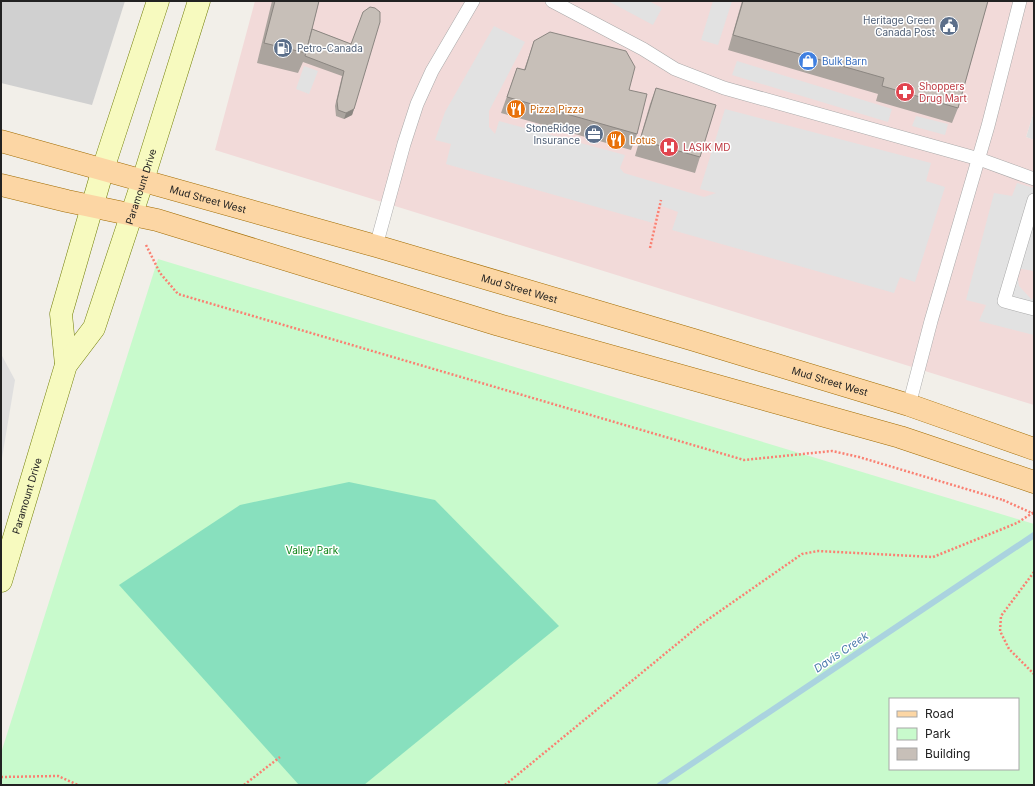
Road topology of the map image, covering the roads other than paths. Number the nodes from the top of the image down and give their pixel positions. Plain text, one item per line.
1 (158, 1) edge
2 (199, 1) edge
3 (473, 1) edge
4 (552, 1) edge
5 (1020, 1) edge
6 (1, 141) edge
7 (979, 159) junction
8 (103, 169) junction
9 (1034, 179) edge
10 (143, 180) junction
11 (1, 185) edge
12 (1034, 200) edge
13 (92, 206) junction
14 (131, 214) junction
15 (376, 246) junction
16 (1034, 309) edge
17 (66, 365) junction
18 (909, 405) junction
19 (1034, 449) edge
20 (1034, 482) edge
21 (1, 581) edge

1 - 8 main road, Paramount Drive
2 - 10 main road, Paramount Drive
3 - 15 lane
4 - 7 lane
5 - 7 lane
6 - 8 main road, Mud Street West
7 - 9 lane
7 - 18 lane
8 - 10 main road, Mud Street West
8 - 13 main road, Paramount Drive
10 - 14 main road, Paramount Drive
10 - 15 main road, Mud Street West
11 - 13 main road
12 - 16 lane
13 - 14 main road
13 - 17 main road, Paramount Drive
14 - 17 main road, Paramount Drive
14 - 20 main road
15 - 18 main road, Mud Street West
17 - 21 main road, Paramount Drive
18 - 19 main road, Mud Street West

